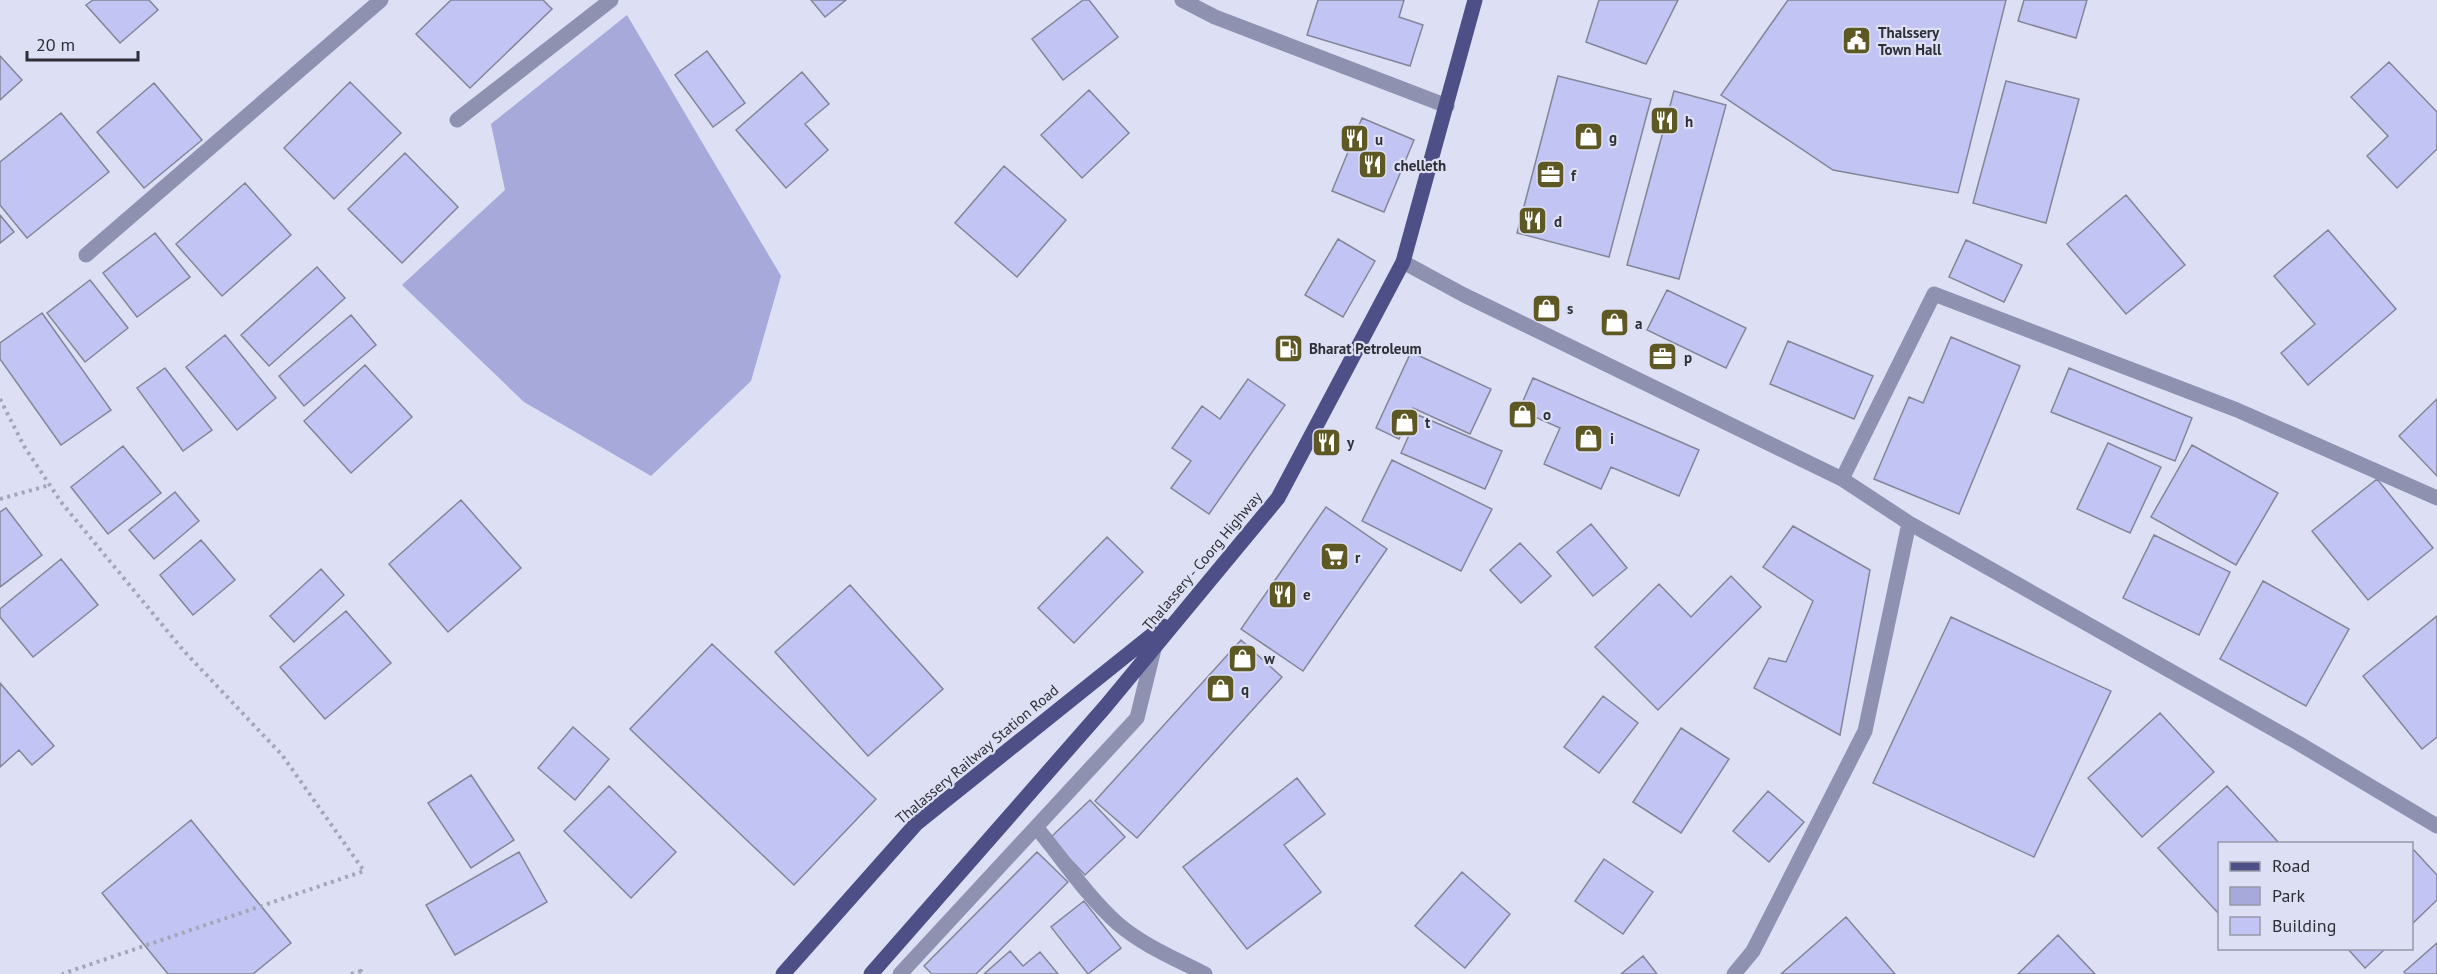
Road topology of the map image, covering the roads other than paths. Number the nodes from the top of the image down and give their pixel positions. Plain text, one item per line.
1 (381, 0) edge
2 (611, 0) edge
3 (1182, 0) edge
4 (1475, 0) edge
5 (1447, 106) junction
6 (457, 120) dead end
7 (86, 255) dead end
8 (1403, 262) junction
9 (1842, 479) junction
10 (2437, 498) edge
11 (1909, 524) junction
12 (1186, 607) junction
13 (1155, 645) junction
14 (2437, 826) edge
15 (1036, 827) junction
16 (783, 974) edge
17 (872, 974) edge
18 (900, 974) edge
19 (1205, 974) edge
20 (1734, 974) edge

1 - 7 street
2 - 6 street
3 - 5 street
4 - 5 main road, Thalassery - Coorg Highway
5 - 8 main road, Thalassery - Coorg Highway
8 - 9 street
8 - 12 main road, Thalassery - Coorg Highway
9 - 10 street
9 - 11 street
11 - 14 street
11 - 20 street
12 - 13 main road, Thalassery - Coorg Highway
12 - 16 main road, Thalassery Railway Station Road
13 - 15 street
13 - 17 main road, Thalassery - Coorg Highway
15 - 18 street
15 - 19 street

